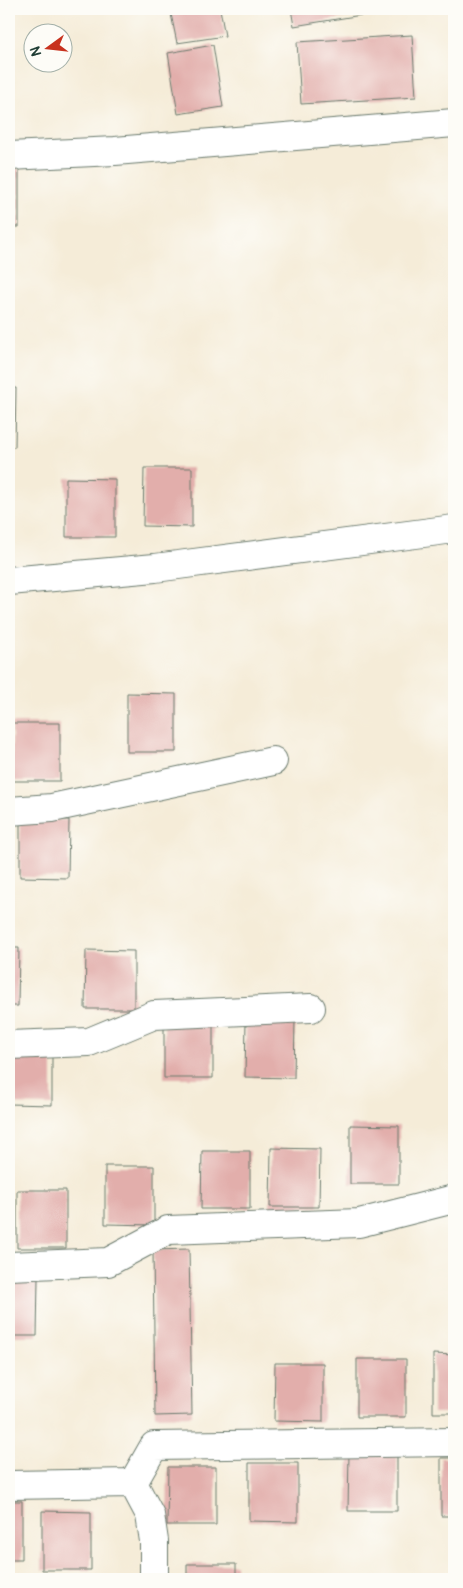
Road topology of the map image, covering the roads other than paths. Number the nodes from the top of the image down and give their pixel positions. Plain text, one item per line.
1 (454, 122) edge
2 (9, 156) edge
3 (454, 529) edge
4 (9, 581) edge
5 (273, 762) dead end
6 (9, 811) edge
7 (311, 1008) dead end
8 (9, 1045) edge
9 (454, 1199) edge
10 (9, 1266) edge
11 (454, 1442) edge
12 (133, 1483) junction
13 (9, 1485) edge
14 (154, 1579) edge

1 - 2 street
3 - 4 street
5 - 6 street
7 - 8 street
9 - 10 street
11 - 12 street
12 - 13 street
12 - 14 street

